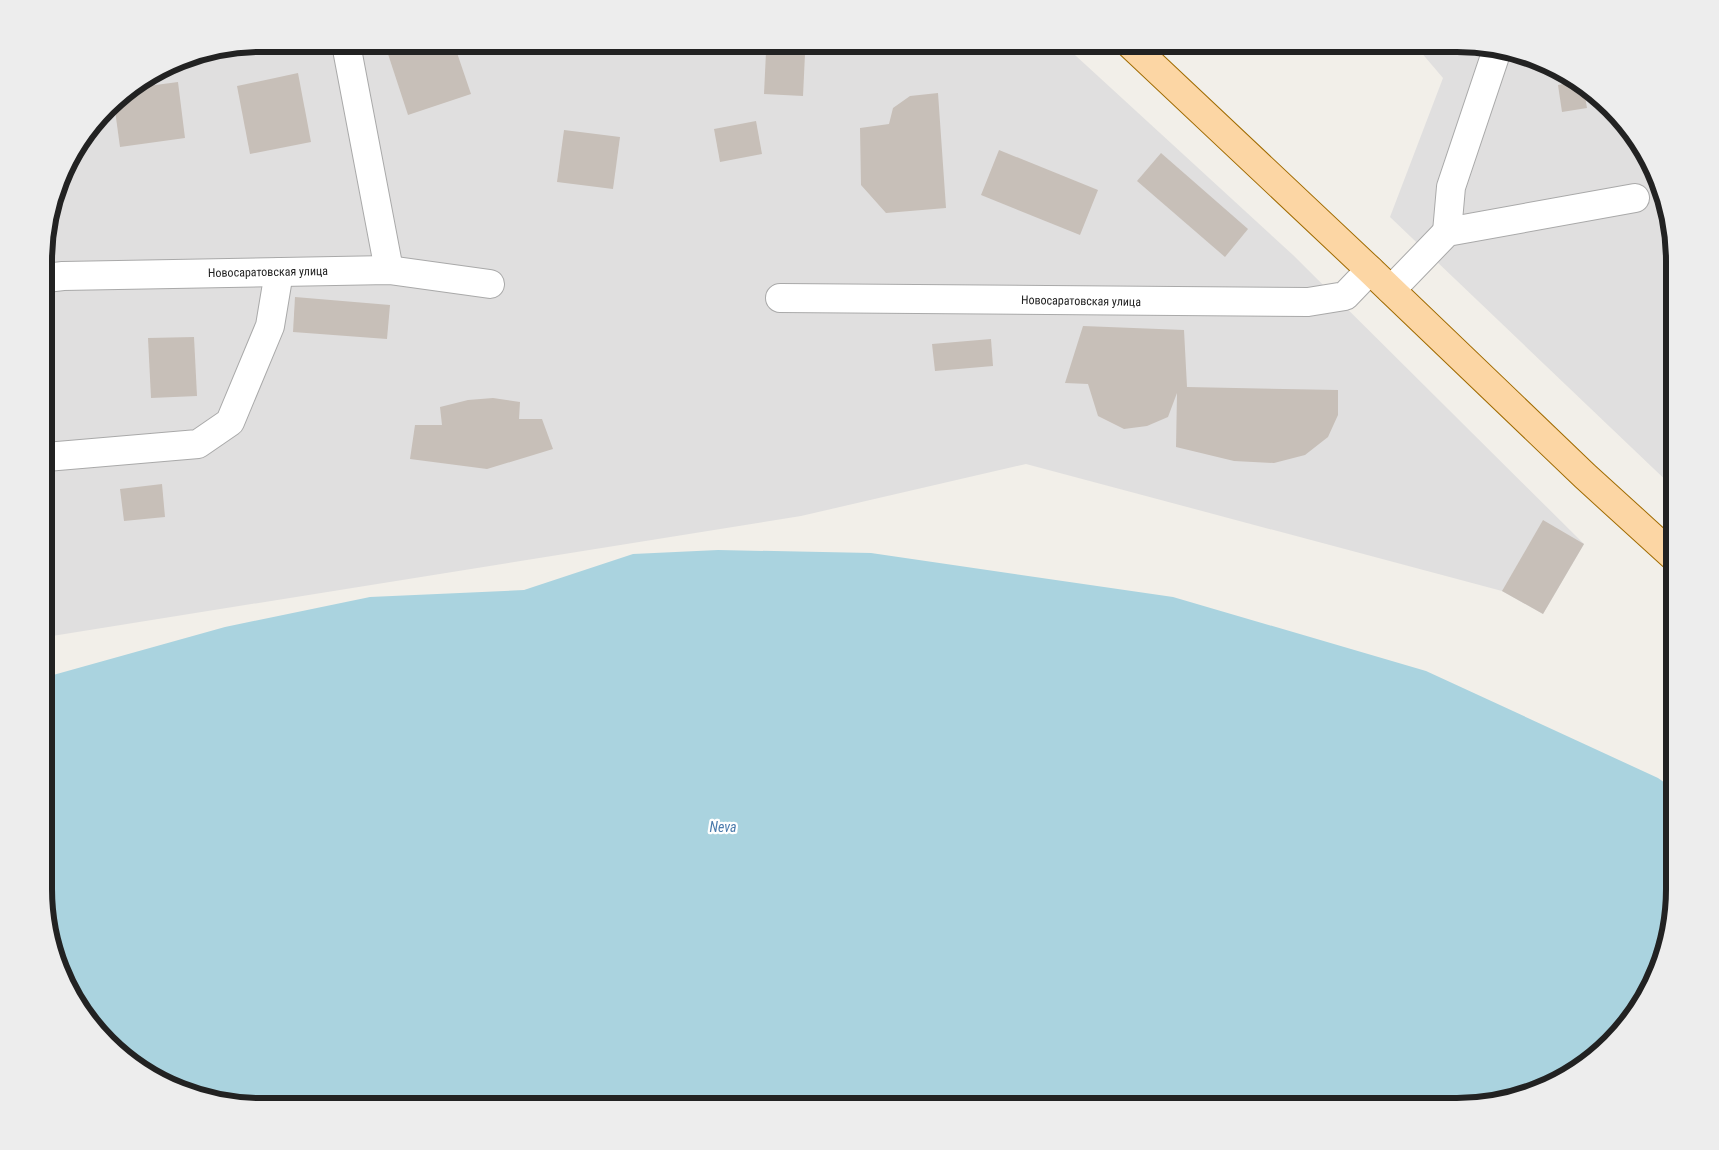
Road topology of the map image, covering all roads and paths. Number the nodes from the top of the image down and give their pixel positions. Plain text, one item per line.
1 (348, 52) edge
2 (1138, 52) edge
3 (1495, 56) edge
4 (1635, 198) dead end
5 (1447, 232) junction
6 (389, 270) junction
7 (1370, 270) junction
8 (279, 272) junction
9 (52, 277) edge
10 (490, 284) dead end
11 (1391, 290) junction
12 (780, 298) dead end
13 (52, 456) edge
14 (1666, 550) edge

1 - 6 street
2 - 7 main road
3 - 5 street
4 - 5 street
5 - 11 street
6 - 8 street, Новосаратовская улица
6 - 10 street, Новосаратовская улица
7 - 11 main road
7 - 12 street, Новосаратовская улица
8 - 9 street, Новосаратовская улица
8 - 13 street
11 - 14 main road

